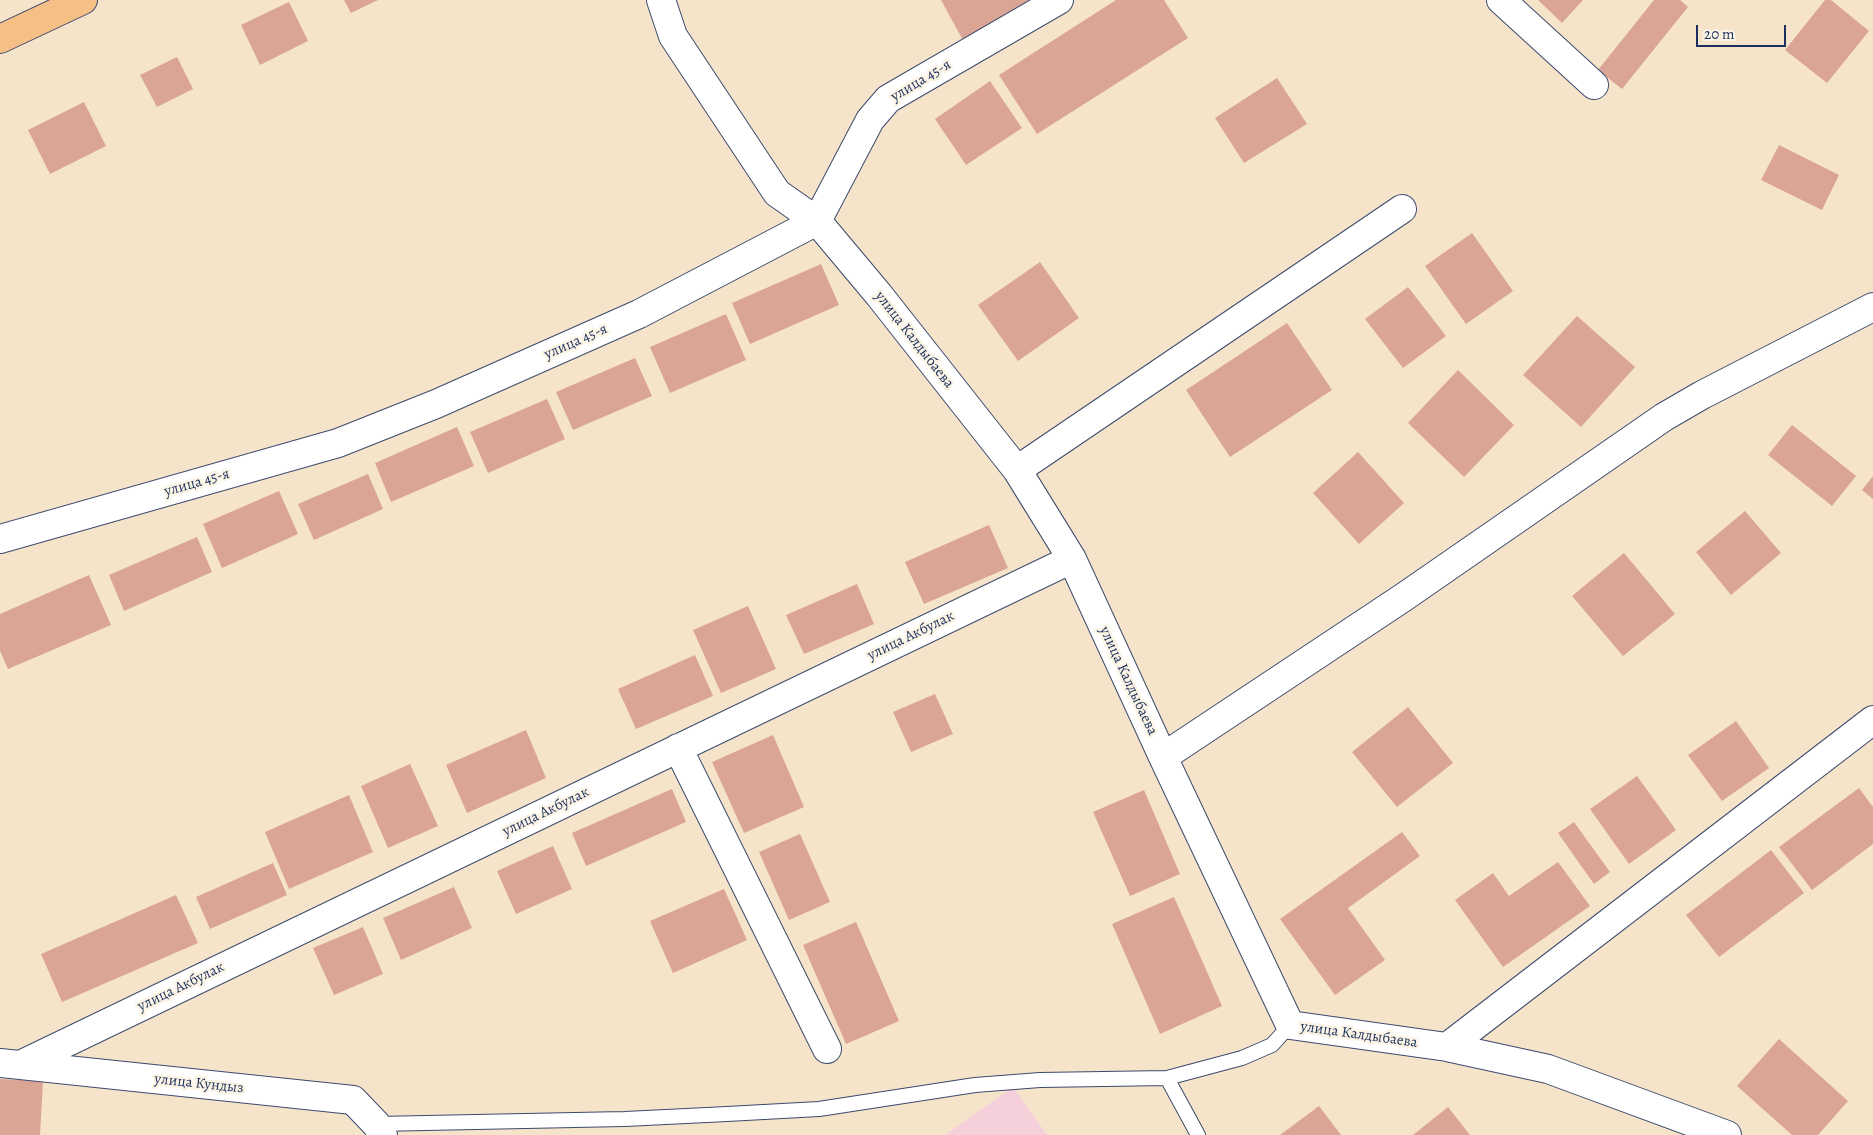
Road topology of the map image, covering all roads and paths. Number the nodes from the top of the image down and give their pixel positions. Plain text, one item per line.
1 (82, 0) edge
2 (661, 0) edge
3 (1059, 0) edge
4 (1501, 0) edge
5 (0, 39) edge
6 (1594, 85) dead end
7 (1402, 209) dead end
8 (817, 222) junction
9 (1873, 307) edge
10 (1017, 470) junction
11 (0, 539) edge
12 (1072, 559) junction
13 (1873, 720) edge
14 (678, 748) junction
15 (1163, 757) junction
16 (1290, 1025) junction
17 (1447, 1047) junction
18 (827, 1049) dead end
19 (10, 1064) edge
20 (1167, 1078) junction
21 (379, 1129) edge
22 (1198, 1135) edge
23 (1727, 1135) edge

1 - 5 main road
2 - 8 street, улица Калдыбаева
3 - 8 street, улица 45-я
4 - 6 street
7 - 10 street
8 - 10 street, улица Калдыбаева
8 - 11 street, улица 45-я
9 - 15 street
10 - 12 street, улица Калдыбаева
12 - 14 street, улица Акбулак
12 - 15 street, улица Калдыбаева
13 - 17 street
14 - 18 street
14 - 19 street, улица Акбулак
15 - 16 street, улица Калдыбаева
16 - 17 street, улица Калдыбаева
16 - 20 lane
17 - 23 street, улица Калдыбаева
19 - 21 street, улица Кундыз
20 - 21 lane
20 - 22 lane

